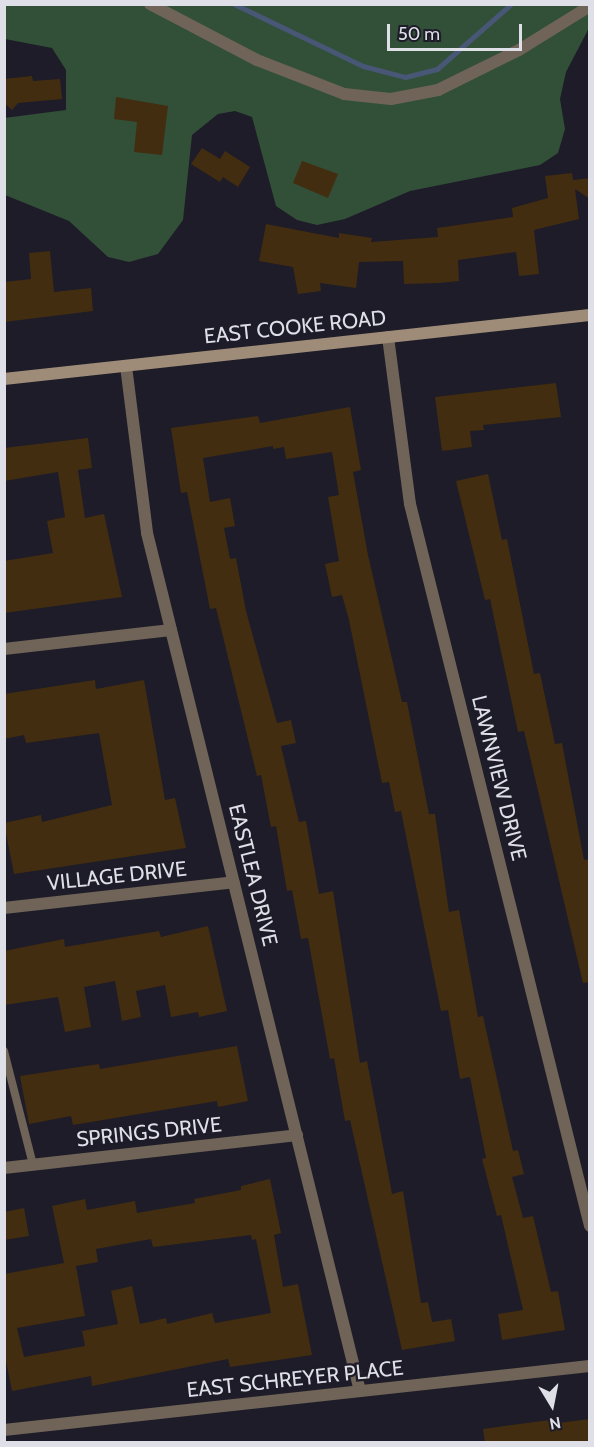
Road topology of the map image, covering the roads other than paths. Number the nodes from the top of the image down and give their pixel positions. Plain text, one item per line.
1 (150, 4) edge
2 (590, 6) edge
3 (590, 315) edge
4 (388, 337) junction
5 (126, 366) junction
6 (4, 379) edge
7 (171, 630) junction
8 (4, 649) edge
9 (234, 882) junction
10 (4, 908) edge
11 (4, 1050) edge
12 (297, 1135) junction
13 (33, 1165) junction
14 (4, 1168) edge
15 (590, 1226) edge
16 (590, 1366) edge
17 (360, 1391) junction
18 (4, 1430) edge

1 - 2 street
3 - 4 main road, EAST COOKE ROAD
4 - 5 main road, EAST COOKE ROAD
4 - 15 street, LAWNVIEW DRIVE
5 - 6 main road, EAST COOKE ROAD
5 - 7 street, EASTLEA DRIVE
7 - 8 street
7 - 9 street, EASTLEA DRIVE
9 - 10 street, VILLAGE DRIVE
9 - 12 street, EASTLEA DRIVE
11 - 13 lane
12 - 13 street, SPRINGS DRIVE
12 - 17 street, EASTLEA DRIVE
13 - 14 street, SPRINGS DRIVE
16 - 17 street, EAST SCHREYER PLACE
17 - 18 street, EAST SCHREYER PLACE

